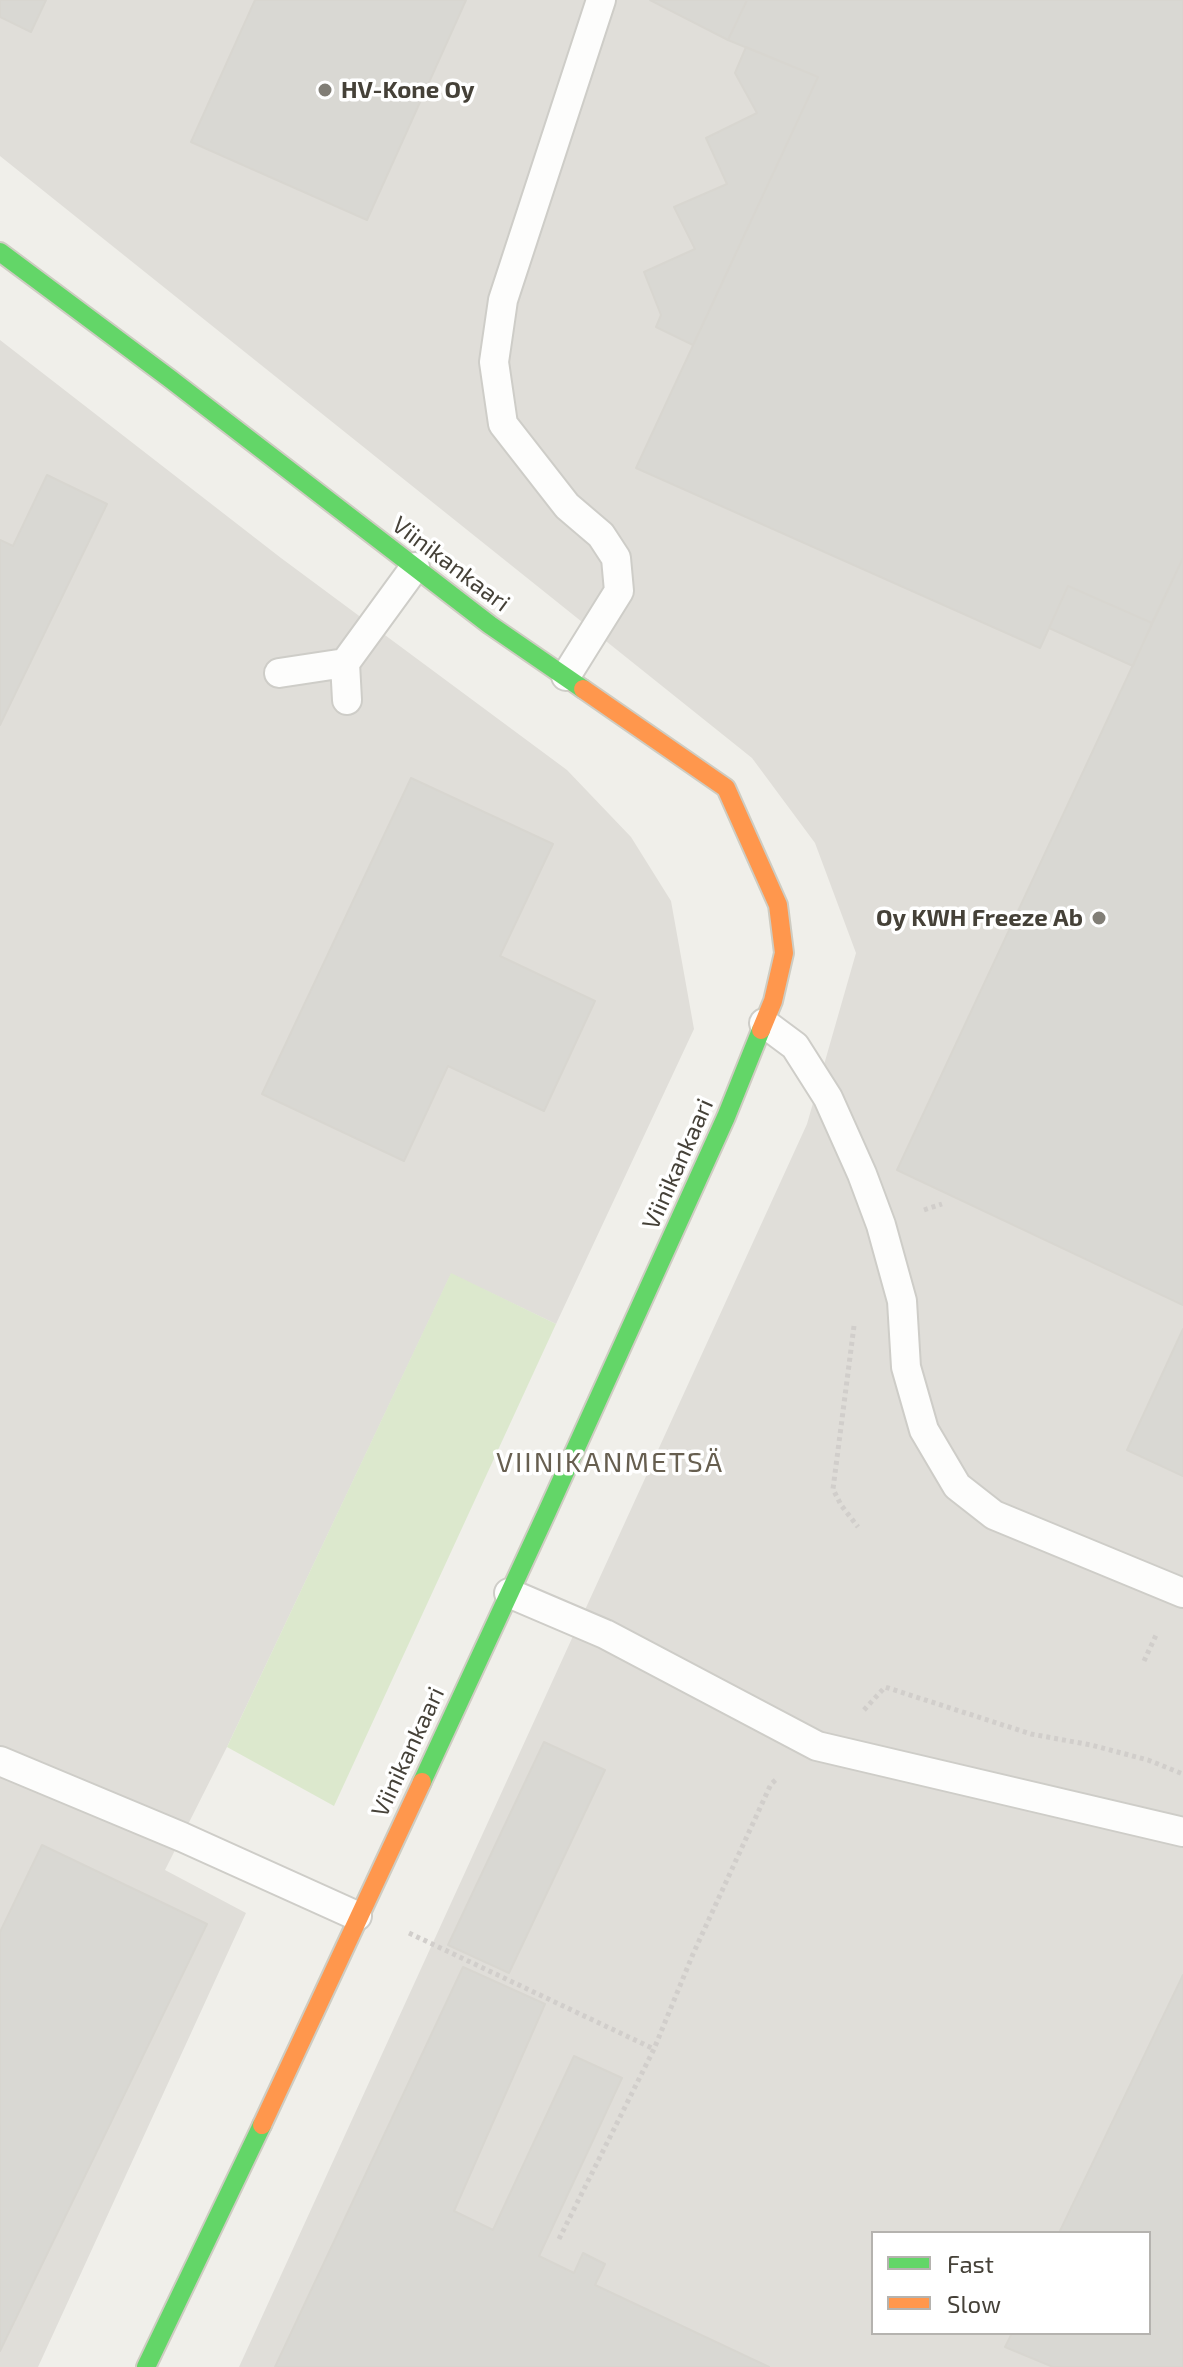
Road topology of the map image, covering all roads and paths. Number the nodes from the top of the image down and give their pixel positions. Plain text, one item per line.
1 (601, 0) edge
2 (3, 264) edge
3 (415, 567) junction
4 (345, 663) junction
5 (279, 673) dead end
6 (566, 676) junction
7 (347, 700) dead end
8 (764, 1023) junction
9 (509, 1593) junction
10 (1183, 1593) edge
11 (817, 1746) junction
12 (0, 1761) edge
13 (1183, 1774) edge
14 (1183, 1832) edge
15 (357, 1916) junction
16 (396, 1927) dead end
17 (654, 2049) junction
18 (559, 2239) dead end
19 (146, 2367) edge

1 - 6 lane
2 - 3 street, Viinikankaari
3 - 4 lane
3 - 6 street, Viinikankaari
4 - 5 lane
4 - 7 lane
6 - 8 street, Viinikankaari
8 - 9 street, Viinikankaari
8 - 10 lane
9 - 11 lane
9 - 15 street, Viinikankaari
11 - 13 path
11 - 14 lane
11 - 17 path
12 - 15 lane
15 - 19 street, Viinikankaari
16 - 17 path
17 - 18 path

